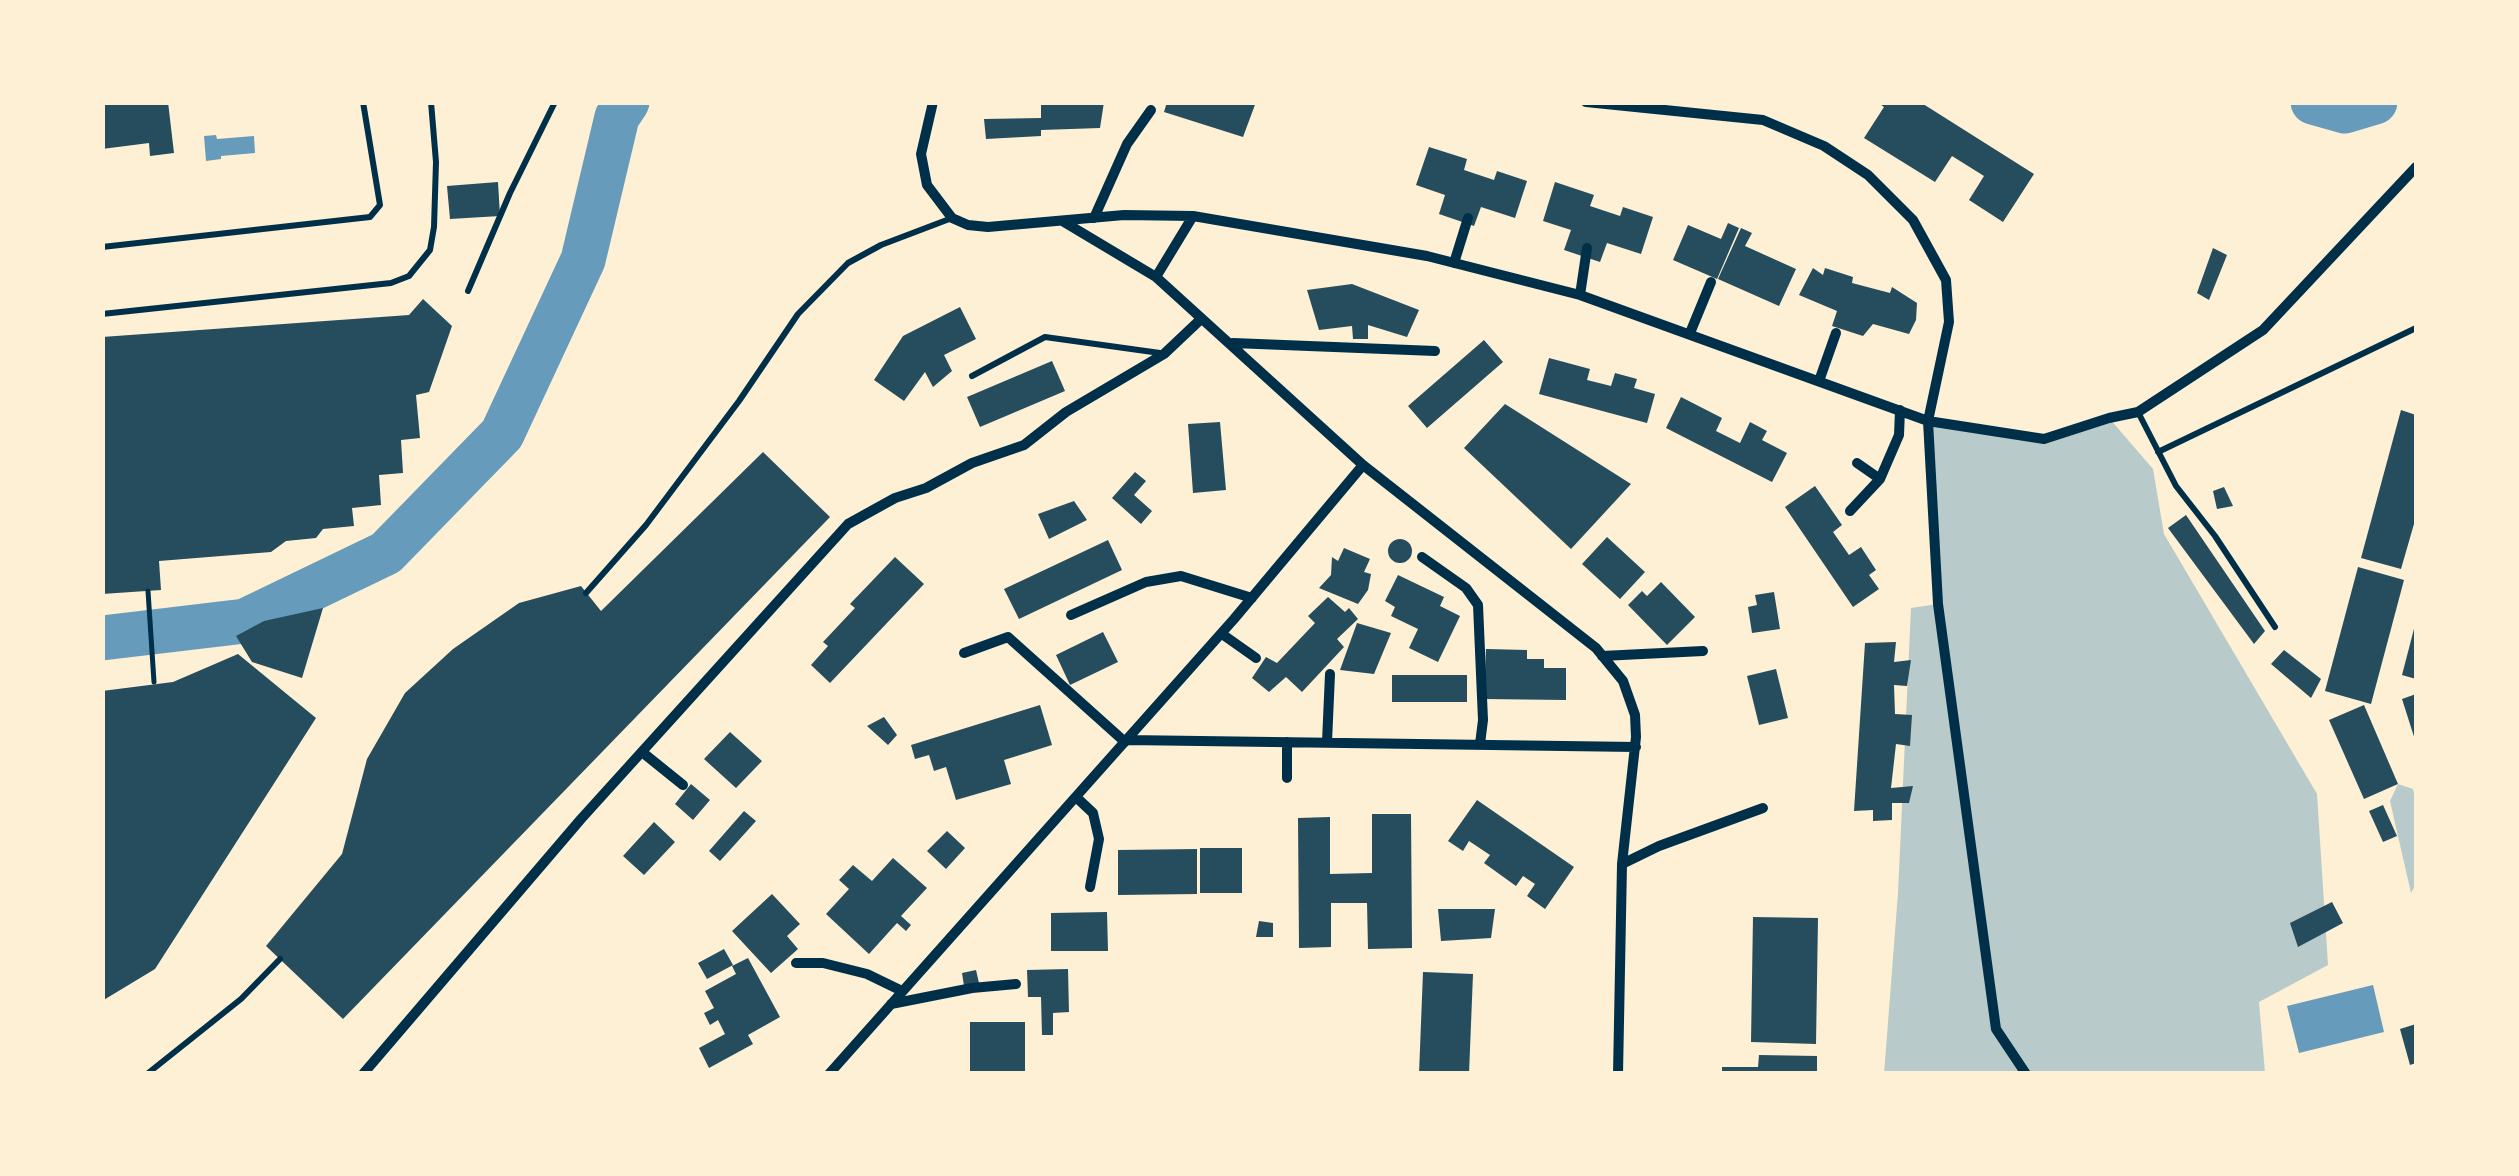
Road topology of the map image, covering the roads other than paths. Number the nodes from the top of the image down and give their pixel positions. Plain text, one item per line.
1 (363, 102) edge
2 (431, 102) edge
3 (555, 102) edge
4 (933, 102) edge
5 (1586, 102) edge
6 (1151, 110) dead end
7 (2416, 167) edge
8 (1193, 216) junction
9 (952, 218) junction
10 (1094, 218) junction
11 (1468, 218) dead end
12 (1064, 222) junction
13 (102, 247) edge
14 (1587, 248) dead end
15 (1454, 262) junction
16 (1156, 277) junction
17 (1711, 282) dead end
18 (468, 291) dead end
19 (1580, 296) junction
20 (102, 314) edge
21 (1200, 320) junction
22 (2416, 328) edge
23 (1690, 333) junction
24 (1836, 333) dead end
25 (1232, 343) junction
26 (1435, 350) dead end
27 (1164, 354) junction
28 (972, 376) dead end
29 (1819, 381) junction
30 (1900, 410) junction
31 (2138, 412) junction
32 (1928, 421) junction
33 (2158, 452) junction
34 (1856, 462) dead end
35 (1364, 465) junction
36 (1880, 478) junction
37 (1850, 510) dead end
38 (1422, 556) dead end
39 (586, 593) dead end
40 (1252, 598) junction
41 (1071, 615) dead end
42 (2275, 627) dead end
43 (1222, 634) junction
44 (1703, 651) dead end
45 (964, 653) dead end
46 (1602, 656) junction
47 (1256, 658) dead end
48 (1330, 674) dead end
49 (1126, 741) junction
50 (1287, 742) junction
51 (1327, 742) junction
52 (1480, 744) junction
53 (1636, 747) junction
54 (642, 752) junction
55 (1287, 778) dead end
56 (683, 785) dead end
57 (1076, 798) junction
58 (1763, 808) dead end
59 (1622, 864) junction
60 (1090, 887) dead end
61 (280, 959) dead end
62 (796, 963) dead end
63 (1016, 984) dead end
64 (902, 992) junction
65 (890, 1005) junction
66 (148, 1074) edge
67 (363, 1074) edge
68 (829, 1074) edge
69 (1618, 1074) edge
70 (2026, 1074) edge

1 - 13 lane
2 - 20 lane
3 - 18 lane
4 - 9 street
5 - 32 street
6 - 10 street
7 - 31 street
8 - 10 street
8 - 15 street
8 - 16 street
9 - 12 street
9 - 39 lane
10 - 12 street
11 - 15 street
12 - 16 street
14 - 19 street
15 - 19 street
16 - 21 street
17 - 23 street
19 - 23 street
21 - 25 street
21 - 27 street
22 - 33 lane
23 - 29 street
24 - 29 street
25 - 26 street
25 - 35 street
27 - 28 lane
27 - 54 street
29 - 30 street
30 - 32 street
30 - 36 street
31 - 32 street
31 - 33 lane
32 - 70 street
33 - 42 lane
34 - 36 street
35 - 40 street
35 - 46 street
36 - 37 street
38 - 52 street
40 - 41 street
40 - 43 street
43 - 47 street
43 - 49 street
44 - 46 street
45 - 49 street
46 - 53 street
48 - 51 street
49 - 50 street
49 - 57 street
50 - 51 street
50 - 55 street
51 - 52 street
52 - 53 street
53 - 59 street
54 - 56 street
54 - 67 street
57 - 60 street
57 - 64 street
58 - 59 street
59 - 69 street
61 - 66 lane
62 - 64 street
63 - 65 street
64 - 65 street
65 - 68 street

